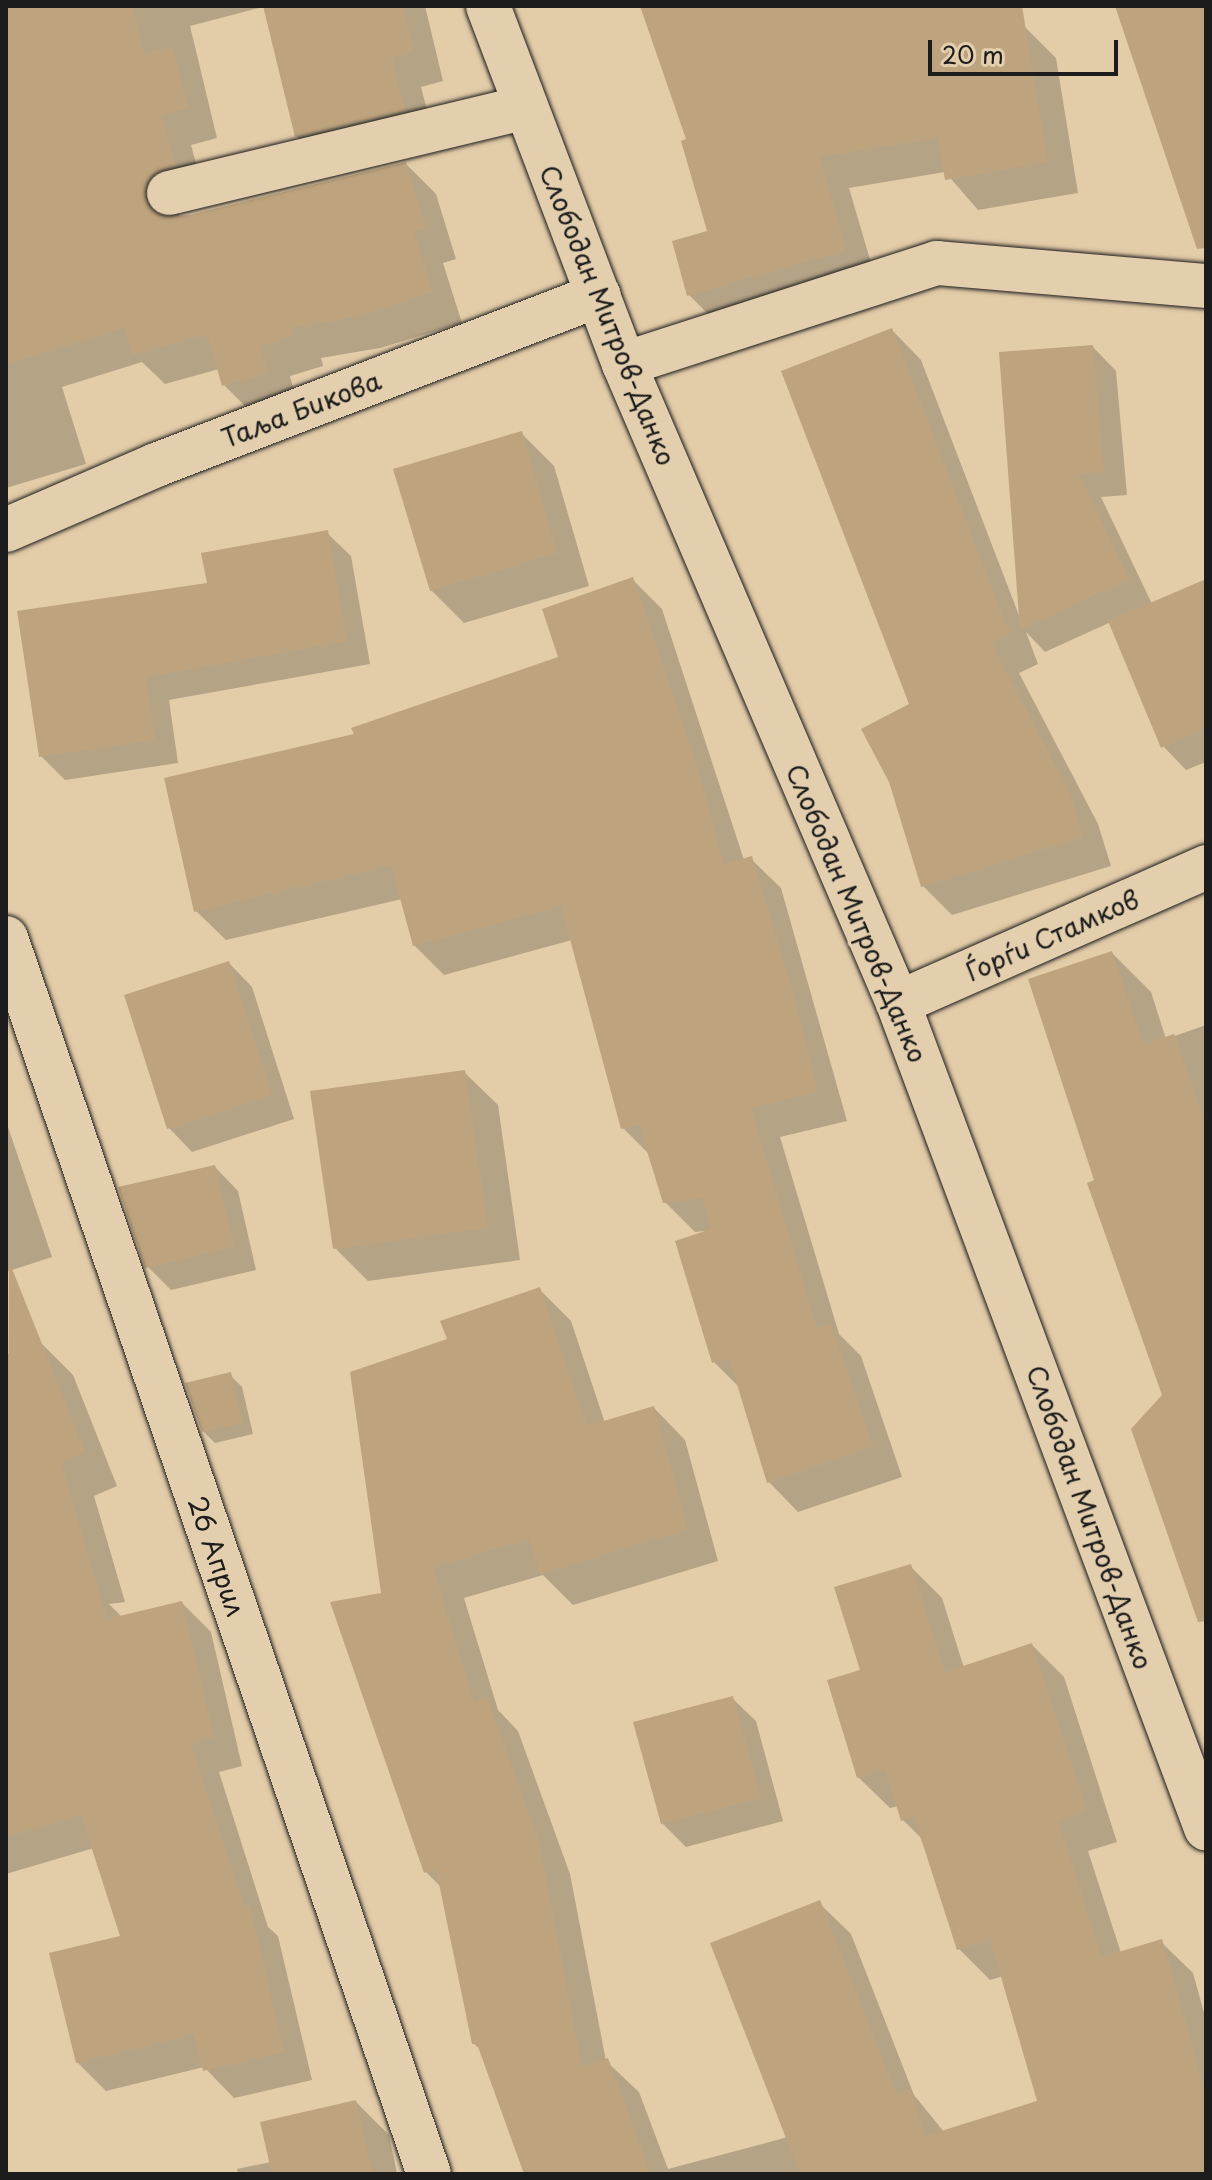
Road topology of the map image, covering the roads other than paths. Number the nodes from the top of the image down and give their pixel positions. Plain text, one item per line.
1 (488, 6) edge
2 (526, 107) junction
3 (169, 193) dead end
4 (1206, 286) edge
5 (599, 295) junction
6 (624, 364) junction
7 (6, 530) edge
8 (1206, 867) edge
9 (6, 938) edge
10 (898, 1003) junction
11 (1206, 1828) edge
12 (429, 2174) edge

1 - 2 street, Слободан Митров-Данко
2 - 3 street
2 - 5 street, Слободан Митров-Данко
4 - 6 street
5 - 6 street, Слободан Митров-Данко
5 - 7 street, Таља Бикова
6 - 10 street, Слободан Митров-Данко
8 - 10 street, Ѓорѓи Стамков
9 - 12 street, 26 Април
10 - 11 street, Слободан Митров-Данко

